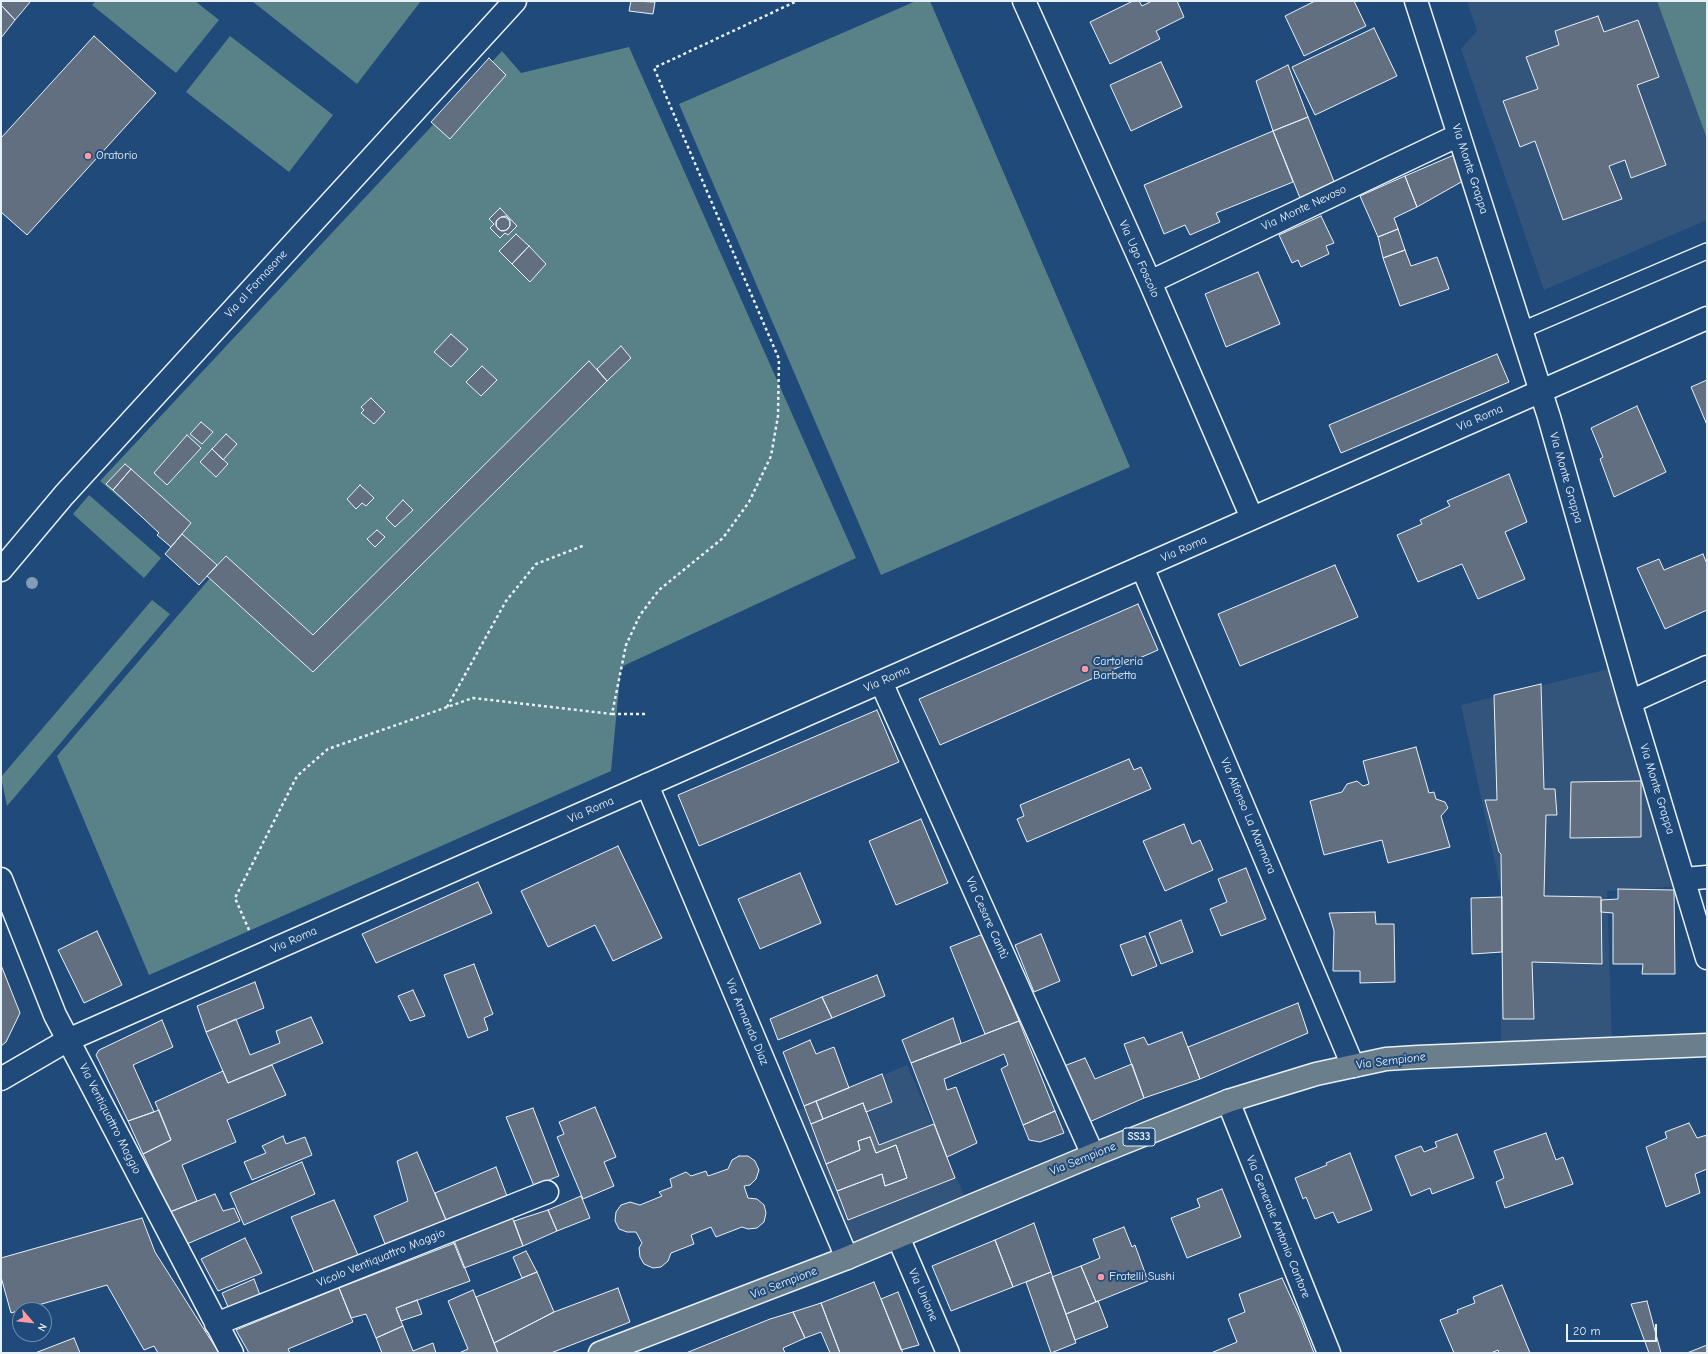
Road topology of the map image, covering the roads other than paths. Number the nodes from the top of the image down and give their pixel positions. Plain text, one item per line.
1 (515, 1) edge
2 (1024, 1) edge
3 (1416, 1) edge
4 (1459, 135) junction
5 (1707, 251) edge
6 (1150, 282) junction
7 (1707, 318) edge
8 (1522, 330) junction
9 (1541, 392) junction
10 (1252, 518) junction
11 (1142, 567) junction
12 (1, 570) edge
13 (1707, 667) edge
14 (881, 682) junction
15 (1630, 702) junction
16 (647, 785) junction
17 (1707, 877) edge
18 (1, 879) edge
19 (1684, 879) junction
20 (1707, 958) edge
21 (68, 1040) junction
22 (1707, 1045) edge
23 (1353, 1066) junction
24 (1, 1079) edge
25 (1228, 1102) junction
26 (1093, 1155) junction
27 (547, 1192) dead end
28 (898, 1237) junction
29 (847, 1258) junction
30 (216, 1324) junction
31 (232, 1353) edge
32 (600, 1353) edge
33 (948, 1353) edge
34 (1328, 1353) edge

1 - 12 street, Via al Fornasone
2 - 6 street, Via Ugo Foscolo
3 - 4 street, Via Monte Grappa
4 - 6 street, Via Monte Nevoso
4 - 8 street, Via Monte Grappa
5 - 8 lane
6 - 10 street, Via Ugo Foscolo
7 - 9 street, Via Roma
8 - 9 street, Via Monte Grappa
9 - 10 street, Via Roma
9 - 15 street, Via Monte Grappa
10 - 11 street, Via Roma
11 - 14 street, Via Roma
11 - 23 street, Via Alfonso La Marmora
13 - 15 street
14 - 16 street, Via Roma
14 - 26 street, Via Cesare Cantù
15 - 19 street, Via Monte Grappa
16 - 21 street, Via Roma
16 - 29 street, Via Armando Diaz
17 - 19 street
18 - 21 street, Via Ventiquattro Maggio
19 - 20 street, Via Monte Grappa
21 - 24 street, Via Roma
21 - 30 street, Via Ventiquattro Maggio
22 - 23 main road, Via Sempione / SS33
23 - 25 main road, Via Sempione / SS33
25 - 26 main road, Via Sempione / SS33
25 - 34 street, Via Generale Antonio Cantore
26 - 28 main road, Via Sempione / SS33
27 - 30 street, Vicolo Ventiquattro Maggio
28 - 29 main road, Via Sempione / SS33
28 - 33 street, Via Unione
29 - 32 main road, Via Sempione / SS33
30 - 31 street, Via Ventiquattro Maggio

